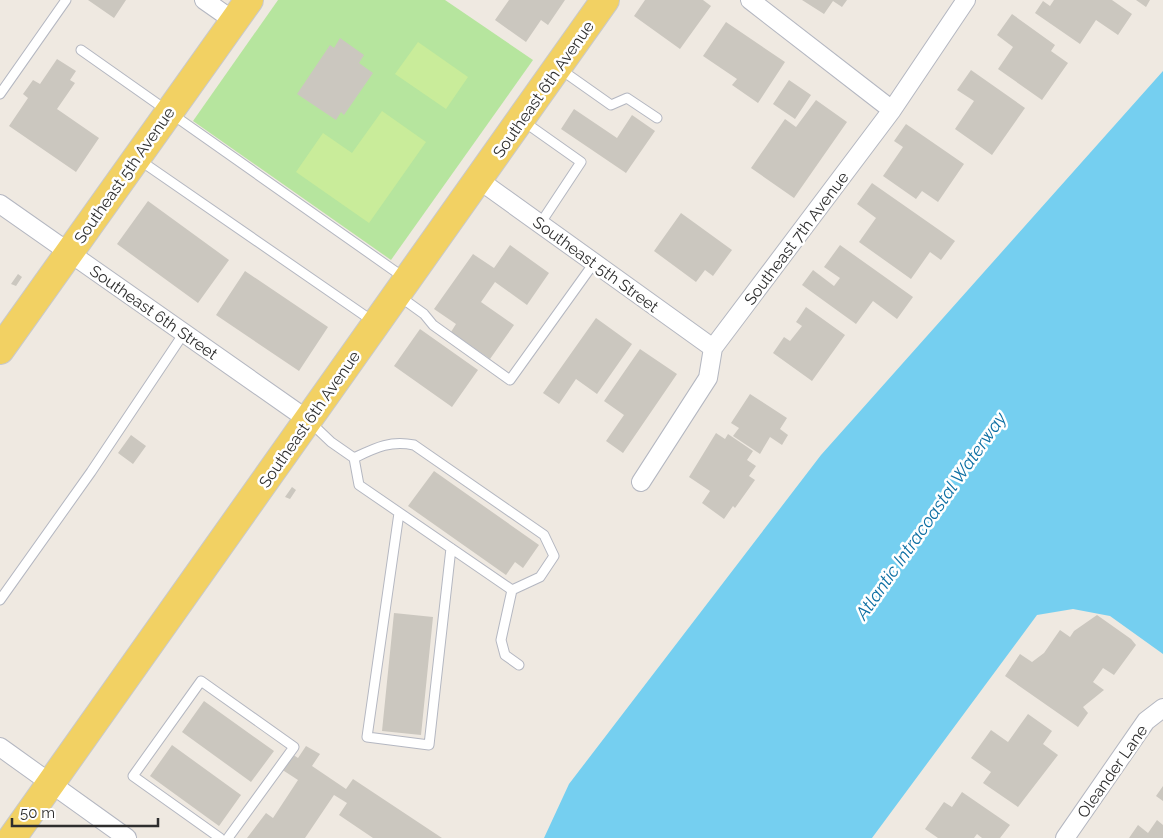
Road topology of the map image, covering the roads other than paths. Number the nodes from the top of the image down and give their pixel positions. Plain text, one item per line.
1 (66, 0) edge
2 (204, 0) edge
3 (605, 0) edge
4 (966, 0) edge
5 (752, 2) edge
6 (244, 6) edge
7 (81, 50) dead end
8 (558, 67) junction
9 (0, 94) edge
10 (892, 110) junction
11 (168, 112) junction
12 (657, 118) dead end
13 (521, 120) junction
14 (136, 158) junction
15 (479, 180) junction
16 (0, 204) edge
17 (540, 224) junction
18 (70, 252) junction
19 (594, 263) junction
20 (402, 287) junction
21 (376, 323) junction
22 (184, 333) junction
23 (713, 348) junction
24 (0, 350) edge
25 (308, 420) junction
26 (354, 458) junction
27 (640, 482) dead end
28 (399, 513) junction
29 (451, 548) junction
30 (512, 590) junction
31 (0, 600) edge
32 (518, 665) dead end
33 (1163, 708) edge
34 (0, 748) edge
35 (51, 783) junction
36 (12, 838) edge
37 (127, 838) edge
38 (220, 838) edge
39 (228, 838) edge
40 (1065, 838) edge

1 - 9 lane
2 - 6 street
3 - 8 main road, Southeast 6th Avenue
4 - 10 street, Southeast 7th Avenue
5 - 10 street
6 - 11 main road, Southeast 5th Avenue
7 - 11 lane
8 - 12 lane
8 - 13 main road, Southeast 6th Avenue
10 - 23 street, Southeast 7th Avenue
11 - 14 main road, Southeast 5th Avenue
11 - 20 lane
13 - 15 main road, Southeast 6th Avenue
13 - 17 lane
14 - 18 main road, Southeast 5th Avenue
14 - 21 lane
15 - 17 street, Southeast 5th Street
15 - 20 main road, Southeast 6th Avenue
16 - 18 street, Southeast 6th Street
17 - 19 street, Southeast 5th Street
18 - 22 street, Southeast 6th Street
18 - 24 main road, Southeast 5th Avenue
19 - 20 lane
19 - 23 street, Southeast 5th Street
20 - 21 main road, Southeast 6th Avenue
21 - 25 main road, Southeast 6th Avenue
22 - 25 street, Southeast 6th Street
22 - 31 lane
23 - 27 street, Southeast 7th Avenue
25 - 26 lane
25 - 35 main road, Southeast 6th Avenue
26 - 28 lane
26 - 30 lane
28 - 29 lane
28 - 29 lane
29 - 30 lane
30 - 32 lane
33 - 40 street, Oleander Lane
34 - 35 street
35 - 36 main road, Southeast 6th Avenue
35 - 37 street
38 - 39 lane

